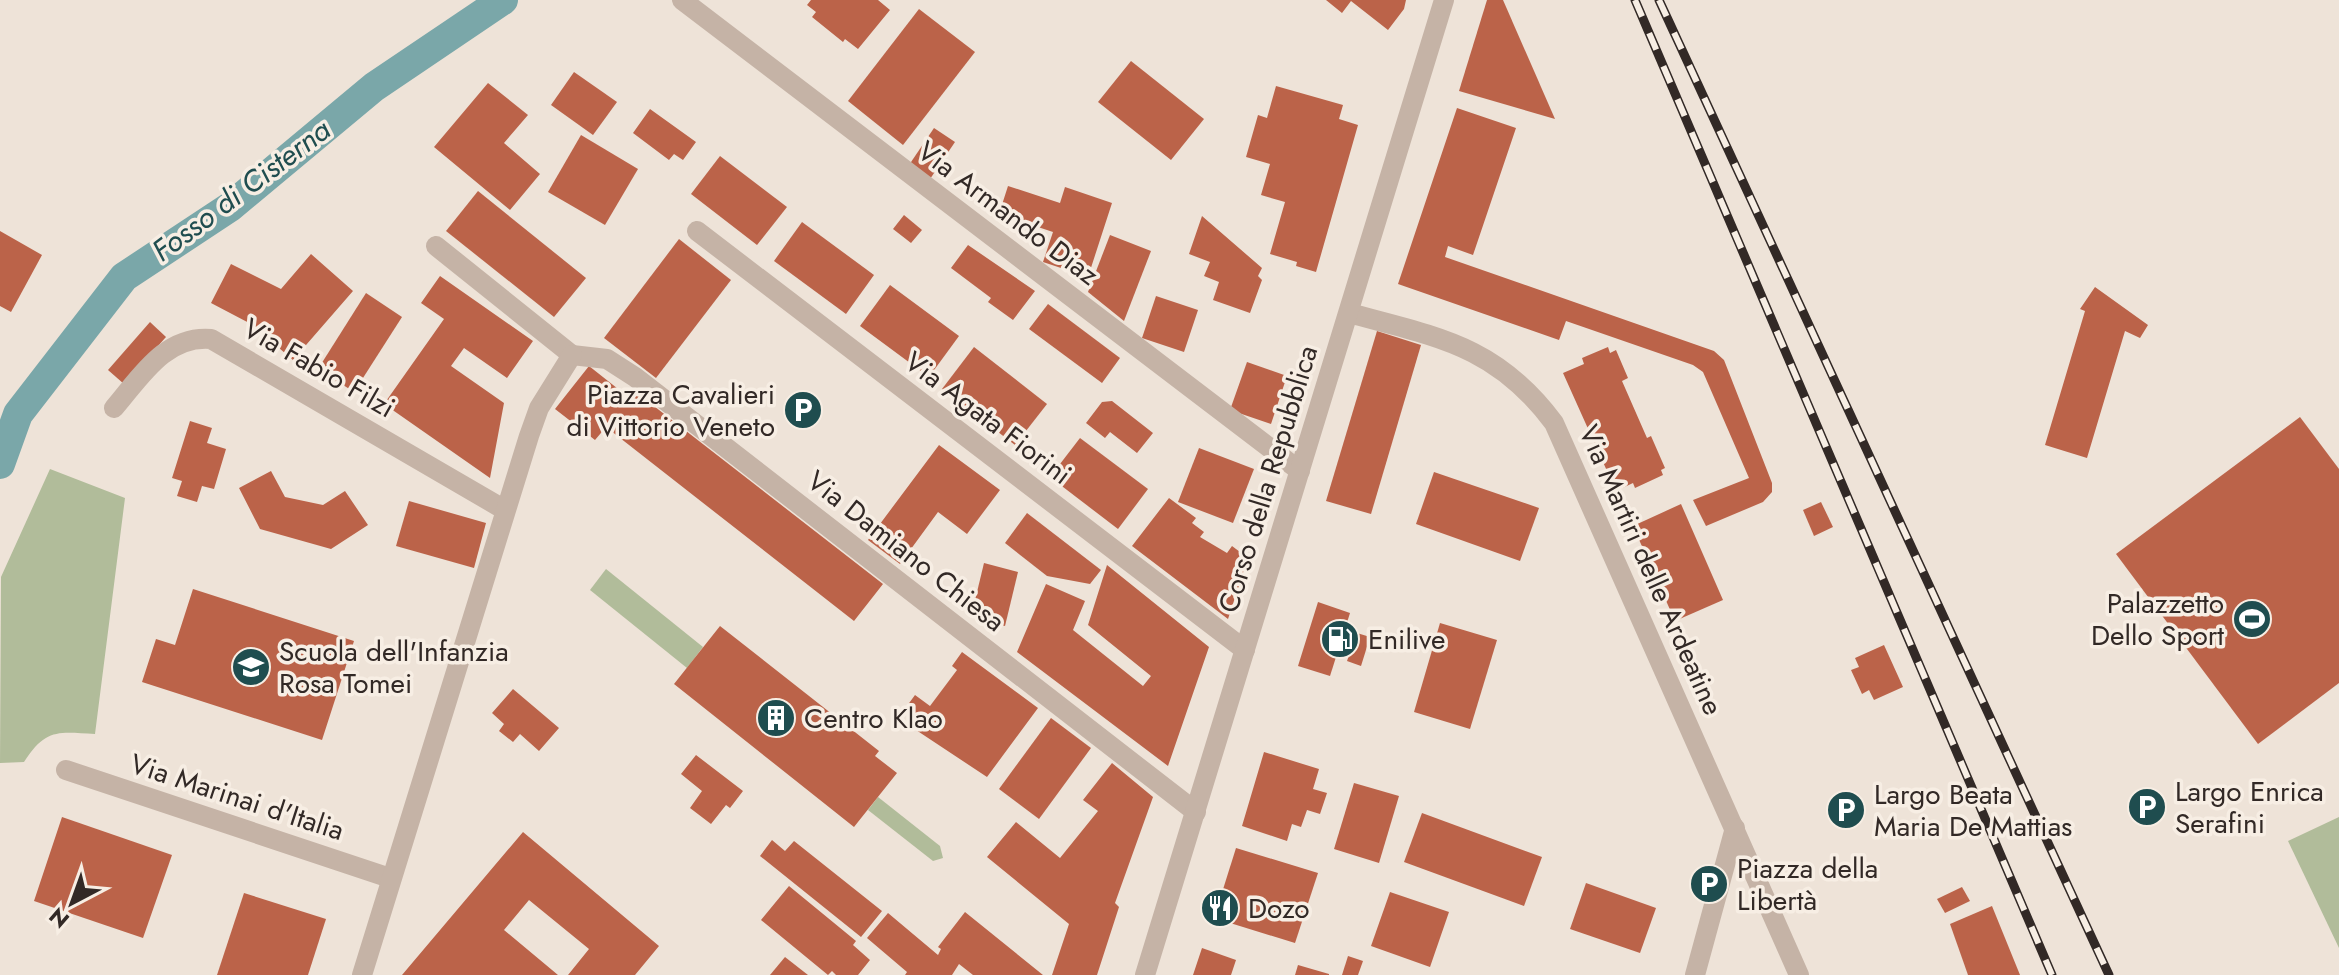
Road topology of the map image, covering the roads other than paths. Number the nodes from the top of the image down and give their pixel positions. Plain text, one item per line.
1 (682, 0) edge
2 (1444, 0) edge
3 (697, 231) dead end
4 (436, 246) dead end
5 (1349, 313) junction
6 (572, 355) junction
7 (114, 408) dead end
8 (1300, 471) junction
9 (505, 510) junction
10 (1245, 650) junction
11 (66, 770) dead end
12 (1196, 812) junction
13 (1735, 828) junction
14 (390, 878) junction
15 (362, 975) edge
16 (1145, 975) edge
17 (1695, 975) edge
18 (1799, 975) edge

1 - 8 street, Via Armando Diaz
2 - 5 street, Corso della Repubblica
3 - 10 street, Via Agata Fiorini
4 - 6 street
5 - 8 street, Corso della Repubblica
5 - 13 street, Via Martiri delle Ardeatine
6 - 9 street
6 - 12 street, Via Damiano Chiesa
7 - 9 street, Via Fabio Filzi
8 - 10 street, Corso della Repubblica
9 - 14 street
10 - 12 street, Corso della Repubblica
11 - 14 street, Via Marinai d'Italia
12 - 16 street, Corso della Repubblica
13 - 17 street
13 - 18 street
14 - 15 street

